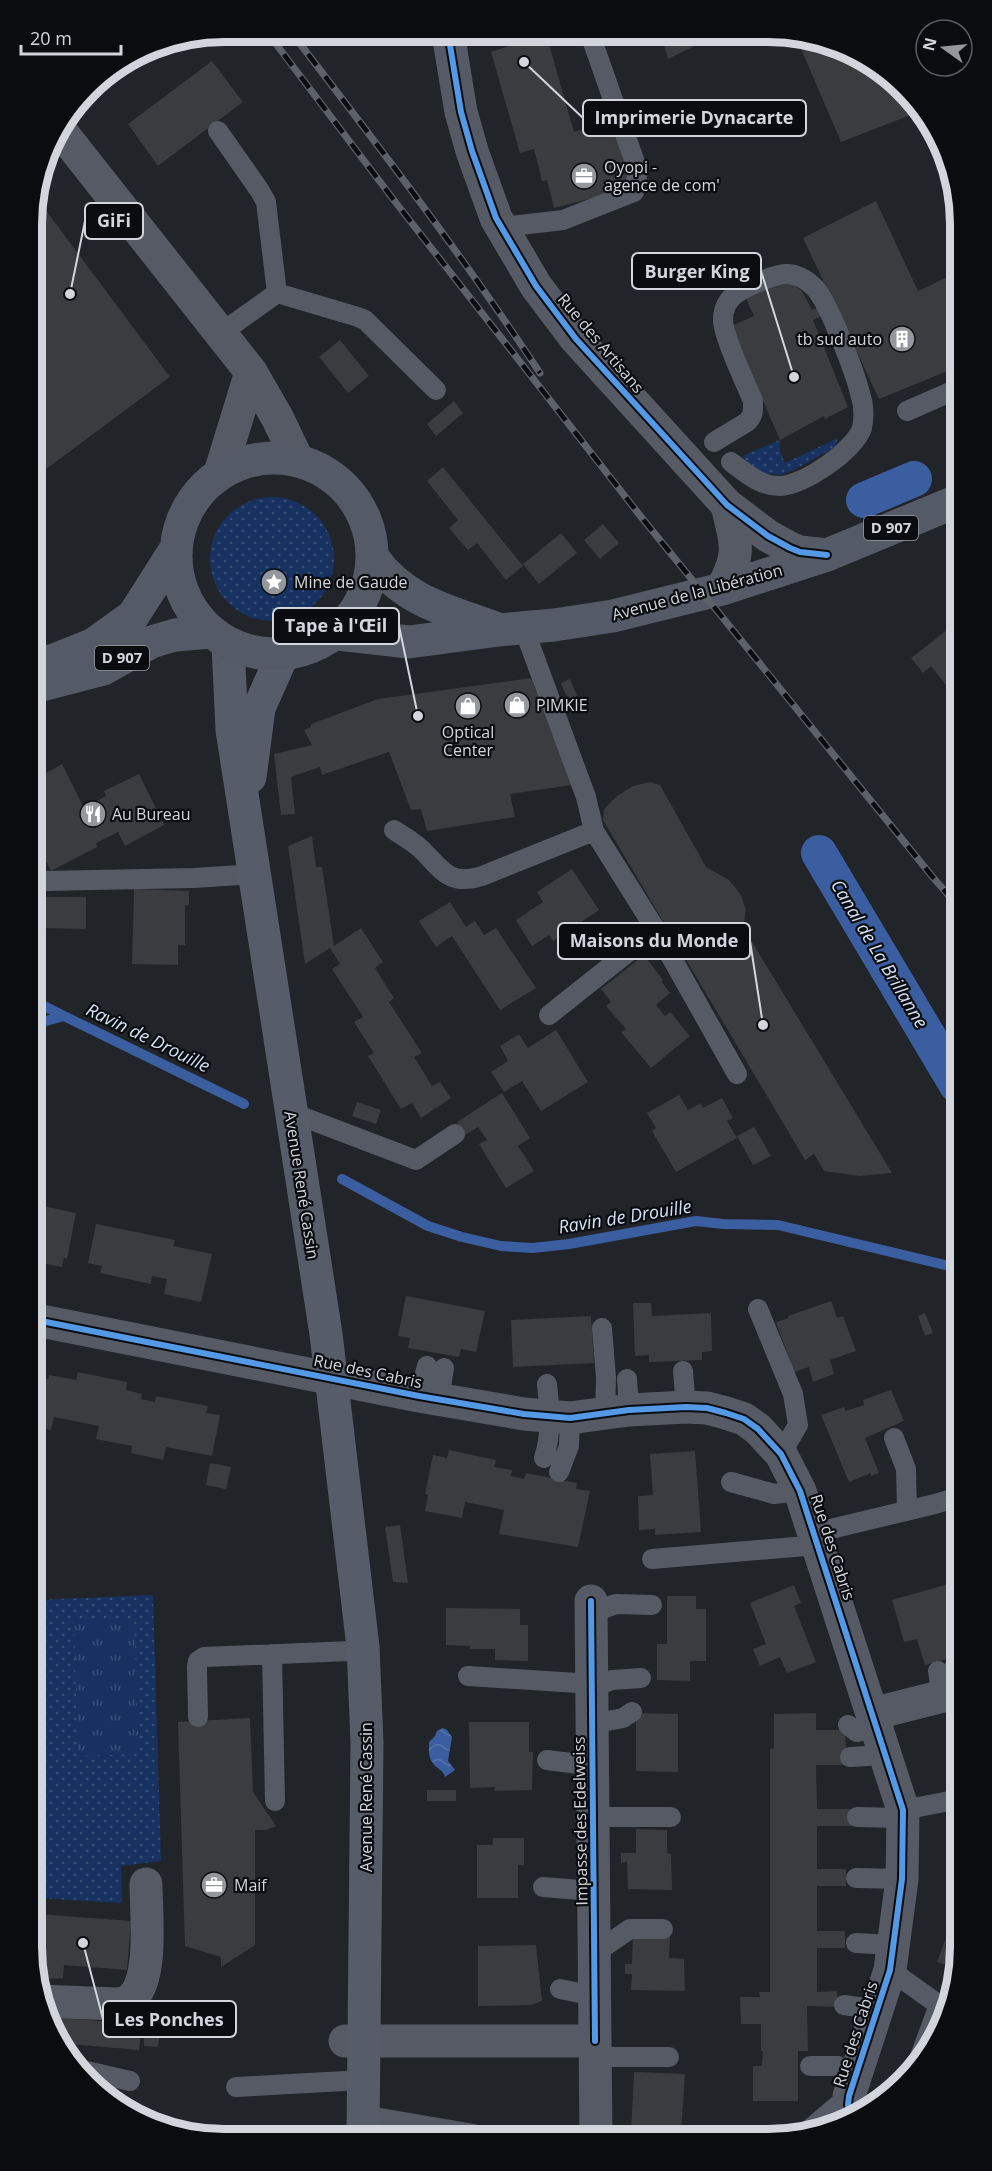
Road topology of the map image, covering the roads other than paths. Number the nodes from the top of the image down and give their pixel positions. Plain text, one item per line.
1 (449, 42) edge
2 (593, 42) edge
3 (218, 131) dead end
4 (64, 137) edge
5 (502, 228) junction
6 (277, 293) junction
7 (221, 333) junction
8 (251, 372) junction
9 (436, 390) dead end
10 (950, 392) edge
11 (907, 411) dead end
12 (714, 442) dead end
13 (297, 459) junction
14 (731, 462) dead end
15 (220, 473) junction
16 (950, 504) edge
17 (727, 505) junction
18 (175, 550) junction
19 (827, 555) junction
20 (373, 558) junction
21 (722, 589) junction
22 (512, 629) junction
23 (338, 634) junction
24 (220, 638) junction
25 (283, 654) junction
26 (42, 662) edge
27 (42, 685) edge
28 (245, 818) junction
29 (394, 830) dead end
30 (594, 831) junction
31 (255, 874) junction
32 (42, 880) edge
33 (656, 930) junction
34 (549, 1015) dead end
35 (737, 1074) dead end
36 (288, 1098) junction
37 (455, 1134) dead end
38 (758, 1309) dead end
39 (42, 1321) edge
40 (602, 1328) dead end
41 (682, 1371) dead end
42 (332, 1379) junction
43 (547, 1384) dead end
44 (620, 1401) junction
45 (686, 1407) junction
46 (561, 1418) junction
47 (894, 1438) dead end
48 (781, 1454) junction
49 (544, 1458) dead end
50 (559, 1472) dead end
51 (731, 1482) dead end
52 (800, 1491) junction
53 (950, 1499) edge
54 (907, 1511) junction
55 (816, 1539) junction
56 (352, 1553) junction
57 (652, 1559) dead end
58 (652, 1605) dead end
59 (591, 1607) joint
60 (351, 1651) junction
61 (272, 1654) junction
62 (468, 1676) dead end
63 (641, 1678) dead end
64 (950, 1682) edge
65 (592, 1683) junction
66 (632, 1712) dead end
67 (198, 1717) dead end
68 (592, 1724) junction
69 (871, 1730) junction
70 (850, 1757) dead end
71 (547, 1760) dead end
72 (592, 1762) junction
73 (275, 1801) dead end
74 (950, 1802) edge
75 (903, 1814) junction
76 (593, 1817) junction
77 (671, 1817) dead end
78 (857, 1817) dead end
79 (856, 1878) dead end
80 (902, 1879) junction
81 (146, 1884) dead end
82 (594, 1886) junction
83 (543, 1887) dead end
84 (663, 1929) dead end
85 (856, 1943) dead end
86 (595, 1953) junction
87 (892, 1958) junction
88 (560, 1989) dead end
89 (595, 1996) junction
90 (51, 2001) edge
91 (844, 2005) dead end
92 (878, 2010) junction
93 (930, 2030) edge
94 (354, 2041) junction
95 (596, 2049) junction
96 (669, 2057) dead end
97 (810, 2066) dead end
98 (92, 2072) edge
99 (130, 2081) dead end
100 (354, 2081) junction
101 (236, 2087) dead end
102 (852, 2100) edge
103 (833, 2117) edge
104 (357, 2128) edge
105 (376, 2129) edge
106 (596, 2129) edge

1 - 5 street, Rue des Artisans
2 - 5 lane
3 - 6 lane
4 - 7 street
5 - 17 street, Rue des Artisans
6 - 7 lane
6 - 9 lane
7 - 8 street
8 - 13 street
8 - 15 street
10 - 11 lane
12 - 14 lane
13 - 15 main road
13 - 20 main road
15 - 18 main road
16 - 19 main road, Avenue de la Libération / D 907
17 - 19 street, Rue des Artisans
17 - 21 street, Rue des Artisans
18 - 24 main road
18 - 26 main road, D 907
19 - 21 main road, Avenue de la Libération / D 907
20 - 22 main road, Avenue de la Libération / D 907
20 - 23 main road
21 - 22 main road, Avenue de la Libération / D 907
22 - 23 main road, Avenue de la Libération / D 907
22 - 30 lane
23 - 25 main road
24 - 25 main road
24 - 27 main road, D 907
24 - 28 main road, Avenue René Cassin
25 - 28 main road, Avenue René Cassin
28 - 31 main road, Avenue René Cassin
29 - 30 lane
30 - 33 lane
31 - 32 lane
31 - 36 main road, Avenue René Cassin
33 - 34 lane
33 - 35 lane
36 - 37 lane
36 - 42 main road, Avenue René Cassin
38 - 48 lane
39 - 42 street, Rue des Cabris
40 - 44 lane
41 - 45 lane
42 - 46 street, Rue des Cabris
42 - 56 main road, Avenue René Cassin
43 - 46 lane
44 - 45 street, Rue des Cabris
44 - 46 street, Rue des Cabris
45 - 48 street, Rue des Cabris
46 - 49 lane
46 - 50 lane
47 - 54 lane
48 - 52 street, Rue des Cabris
51 - 52 lane
52 - 55 street, Rue des Cabris
53 - 54 lane
54 - 55 lane
55 - 57 lane
55 - 69 street, Rue des Cabris
56 - 60 main road, Avenue René Cassin
56 - 94 main road, Avenue René Cassin
58 - 59 lane
59 - 65 street, Impasse des Edelweiss
60 - 61 lane
60 - 94 main road, Avenue René Cassin
61 - 67 lane
61 - 73 lane
62 - 65 lane
63 - 65 lane
64 - 69 street
65 - 68 street, Impasse des Edelweiss
66 - 68 lane
68 - 72 street, Impasse des Edelweiss
69 - 70 lane
69 - 75 street, Rue des Cabris
71 - 72 lane
72 - 76 street, Impasse des Edelweiss
74 - 75 lane
75 - 78 lane
75 - 80 street, Rue des Cabris
76 - 77 lane
76 - 82 street, Impasse des Edelweiss
79 - 80 lane
80 - 87 street, Rue des Cabris
81 - 90 street
82 - 83 lane
82 - 86 street, Impasse des Edelweiss
84 - 86 lane
85 - 87 lane
86 - 89 street, Impasse des Edelweiss
87 - 92 street, Rue des Cabris
87 - 93 lane
88 - 89 lane
89 - 95 street, Impasse des Edelweiss
91 - 92 lane
92 - 102 street, Rue des Cabris
94 - 95 street
94 - 100 main road, Avenue René Cassin
95 - 96 lane
95 - 106 street, Impasse des Edelweiss
97 - 102 lane
98 - 99 lane
100 - 101 lane
100 - 104 main road, Avenue René Cassin
102 - 103 street
104 - 105 lane

